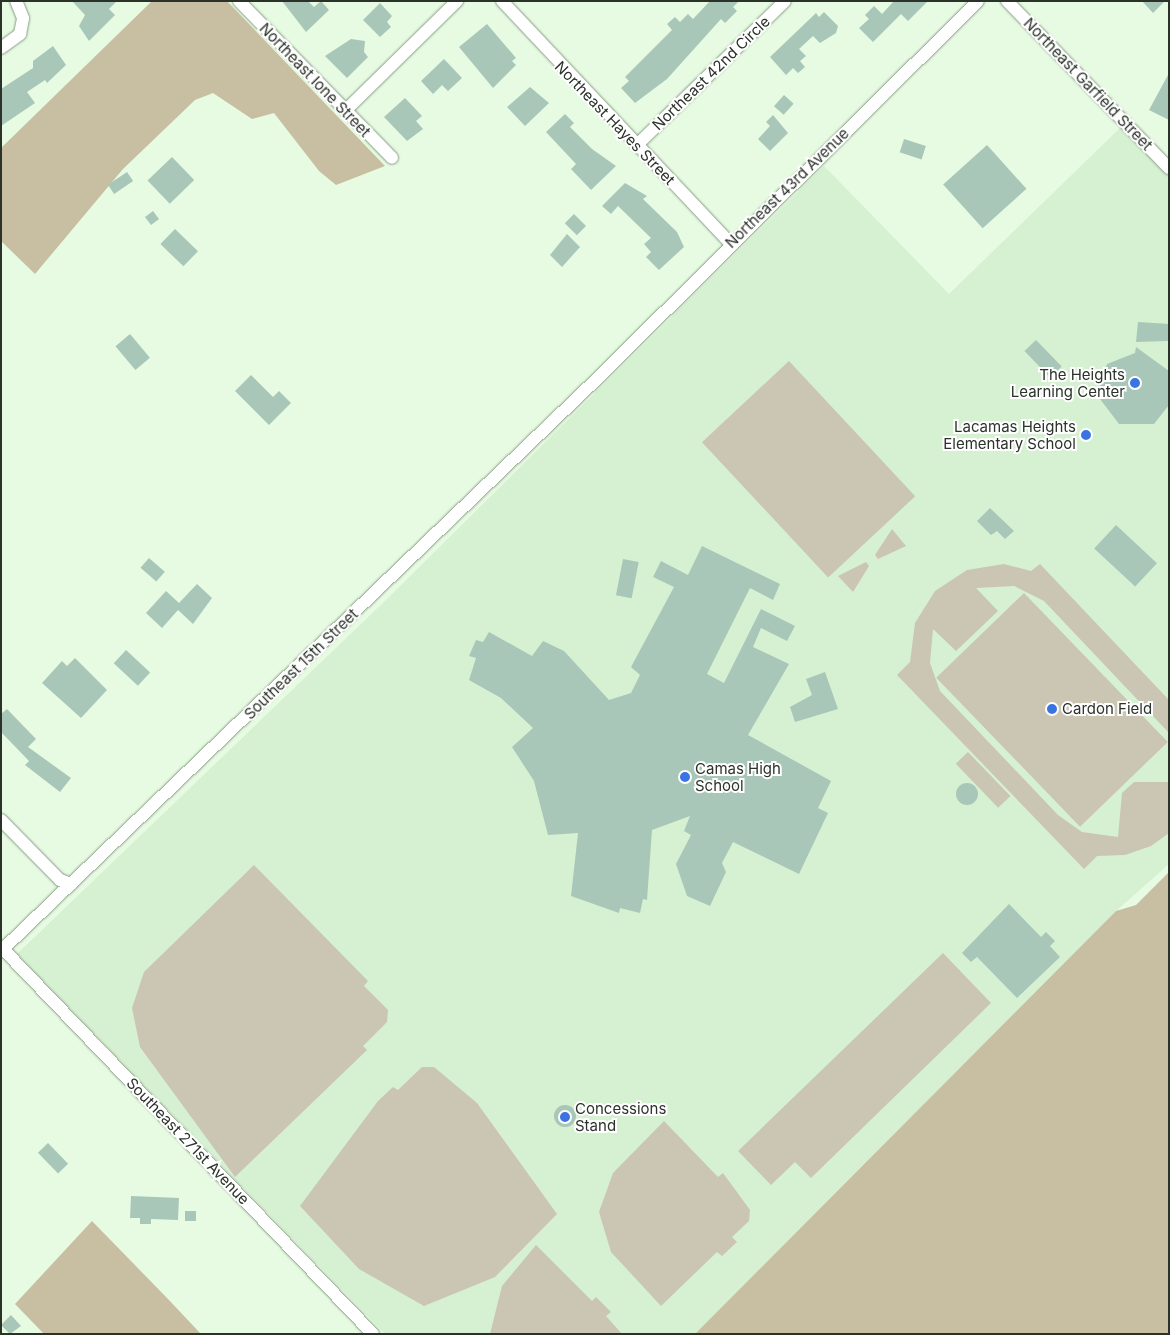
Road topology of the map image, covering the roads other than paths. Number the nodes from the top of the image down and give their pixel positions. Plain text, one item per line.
1 (16, 1) edge
2 (239, 1) edge
3 (457, 1) edge
4 (502, 1) edge
5 (785, 1) edge
6 (978, 1) edge
7 (1007, 1) edge
8 (1, 48) edge
9 (346, 110) junction
10 (637, 145) junction
11 (392, 158) dead end
12 (1169, 168) edge
13 (730, 243) junction
14 (600, 376) joint
15 (1, 820) edge
16 (71, 884) junction
17 (2, 950) edge
18 (373, 1334) edge

1 - 8 street
2 - 9 street, Northeast Ione Street
3 - 9 street
4 - 10 street, Northeast Hayes Street
5 - 10 street, Northeast 42nd Circle
6 - 13 street, Northeast 43rd Avenue
7 - 12 street, Northeast Garfield Street
9 - 11 street, Northeast Ione Street
10 - 13 street, Northeast Hayes Street
13 - 14 street, Northeast 43rd Avenue
14 - 16 street, Southeast 15th Street
15 - 16 street
16 - 17 street, Southeast 15th Street
17 - 18 street, Southeast 271st Avenue

